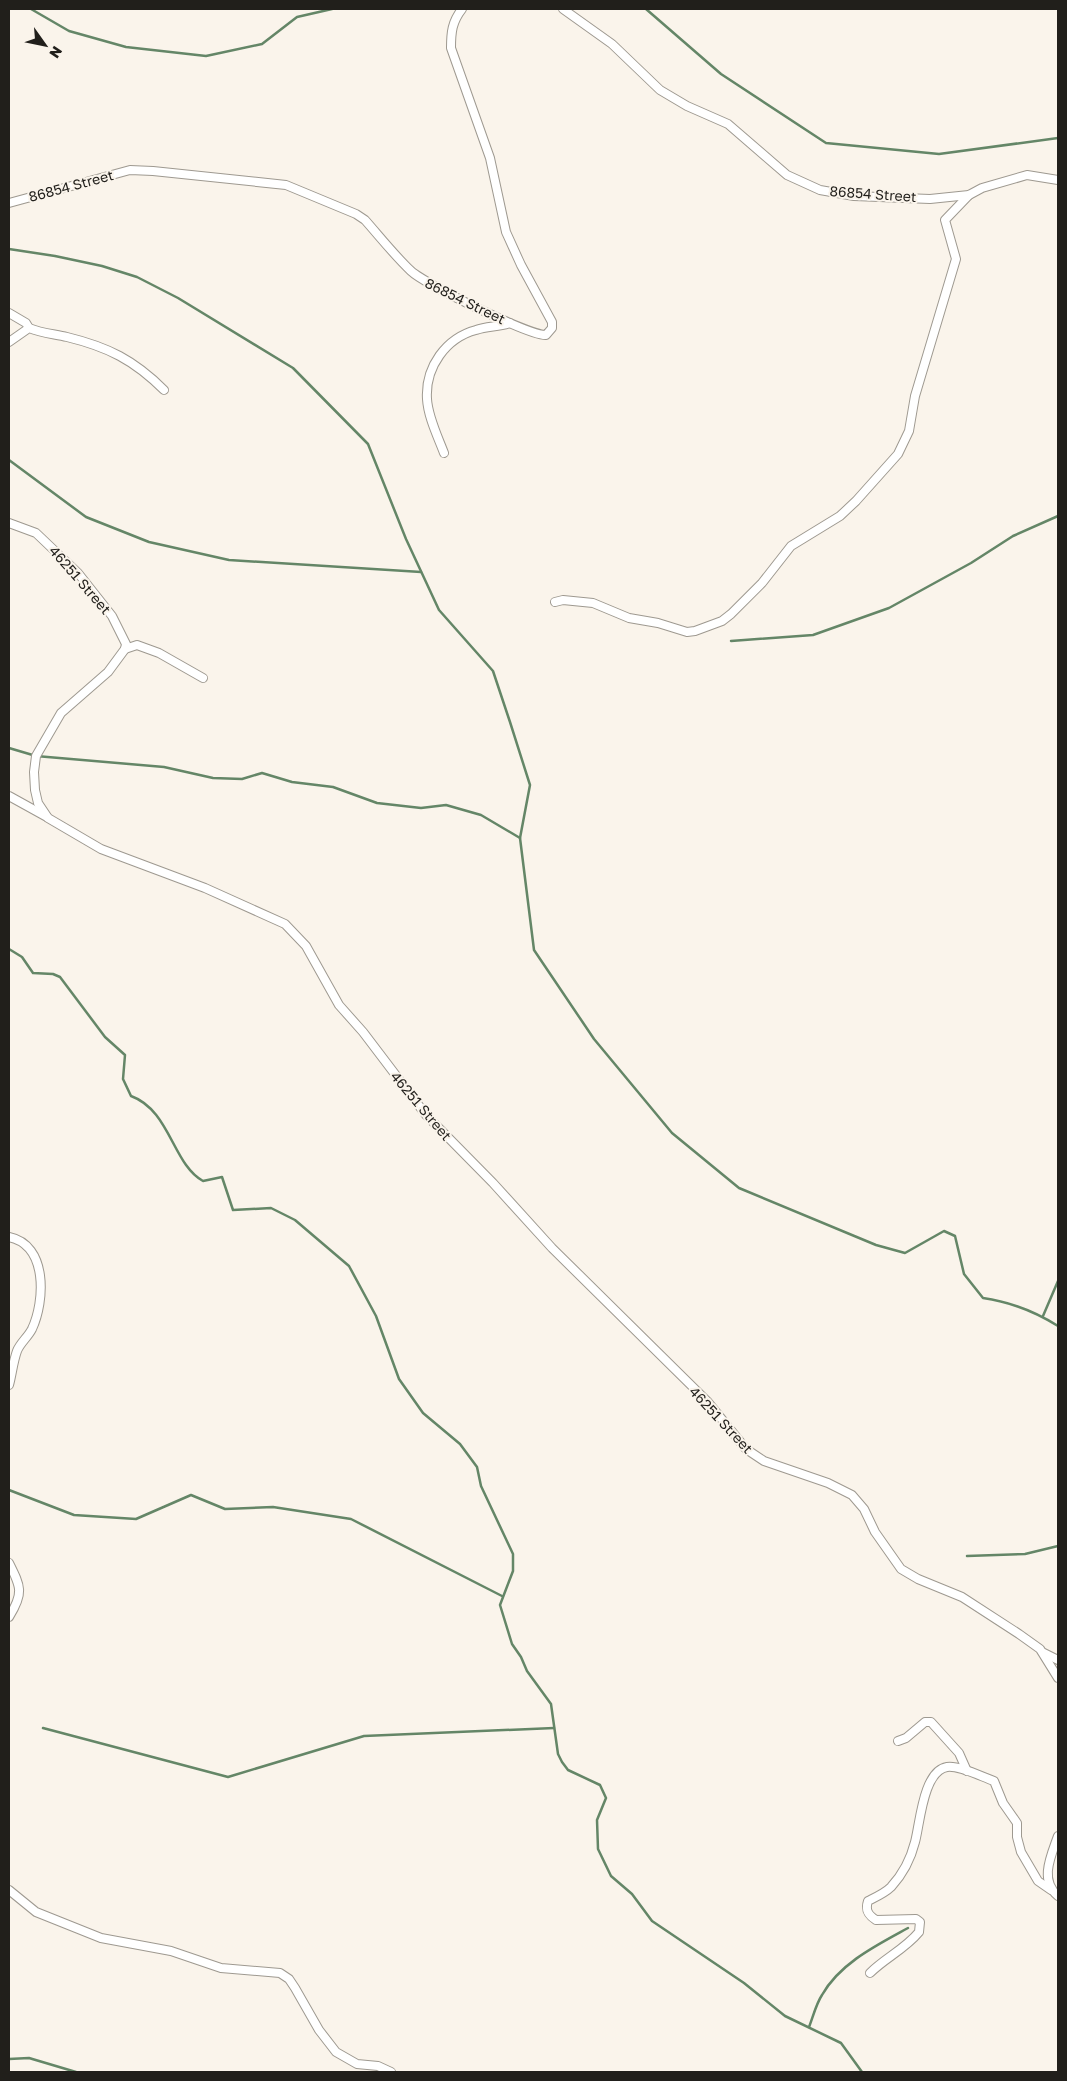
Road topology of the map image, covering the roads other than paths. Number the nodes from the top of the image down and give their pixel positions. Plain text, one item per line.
1 (462, 9) edge
2 (563, 9) edge
3 (1058, 180) edge
4 (969, 195) junction
5 (9, 203) edge
6 (9, 313) edge
7 (510, 323) junction
8 (29, 328) junction
9 (9, 342) edge
10 (164, 390) dead end
11 (444, 454) dead end
12 (9, 523) edge
13 (555, 602) dead end
14 (126, 649) junction
15 (203, 678) dead end
16 (9, 796) edge
17 (48, 818) junction
18 (9, 1237) edge
19 (9, 1385) edge
20 (9, 1563) edge
21 (9, 1617) edge
22 (1042, 1652) junction
23 (1058, 1660) edge
24 (1058, 1678) edge
25 (898, 1741) dead end
26 (966, 1771) junction
27 (1058, 1836) edge
28 (9, 1890) edge
29 (1051, 1890) junction
30 (1058, 1896) edge
31 (870, 1973) dead end
32 (391, 2072) edge

1 - 7 street, 86854 Street
2 - 4 street, 86854 Street
3 - 4 street, 86854 Street
4 - 13 street
5 - 7 street, 86854 Street
6 - 8 street
7 - 11 street
8 - 9 street
8 - 10 street
12 - 14 street, 46251 Street
14 - 15 street
14 - 17 street
16 - 17 street, 46251 Street
17 - 22 street, 46251 Street
18 - 19 street
20 - 21 street
22 - 23 street
22 - 24 street, 46251 Street
25 - 26 street
26 - 29 street
26 - 31 street
27 - 29 street
28 - 32 street
29 - 30 street

